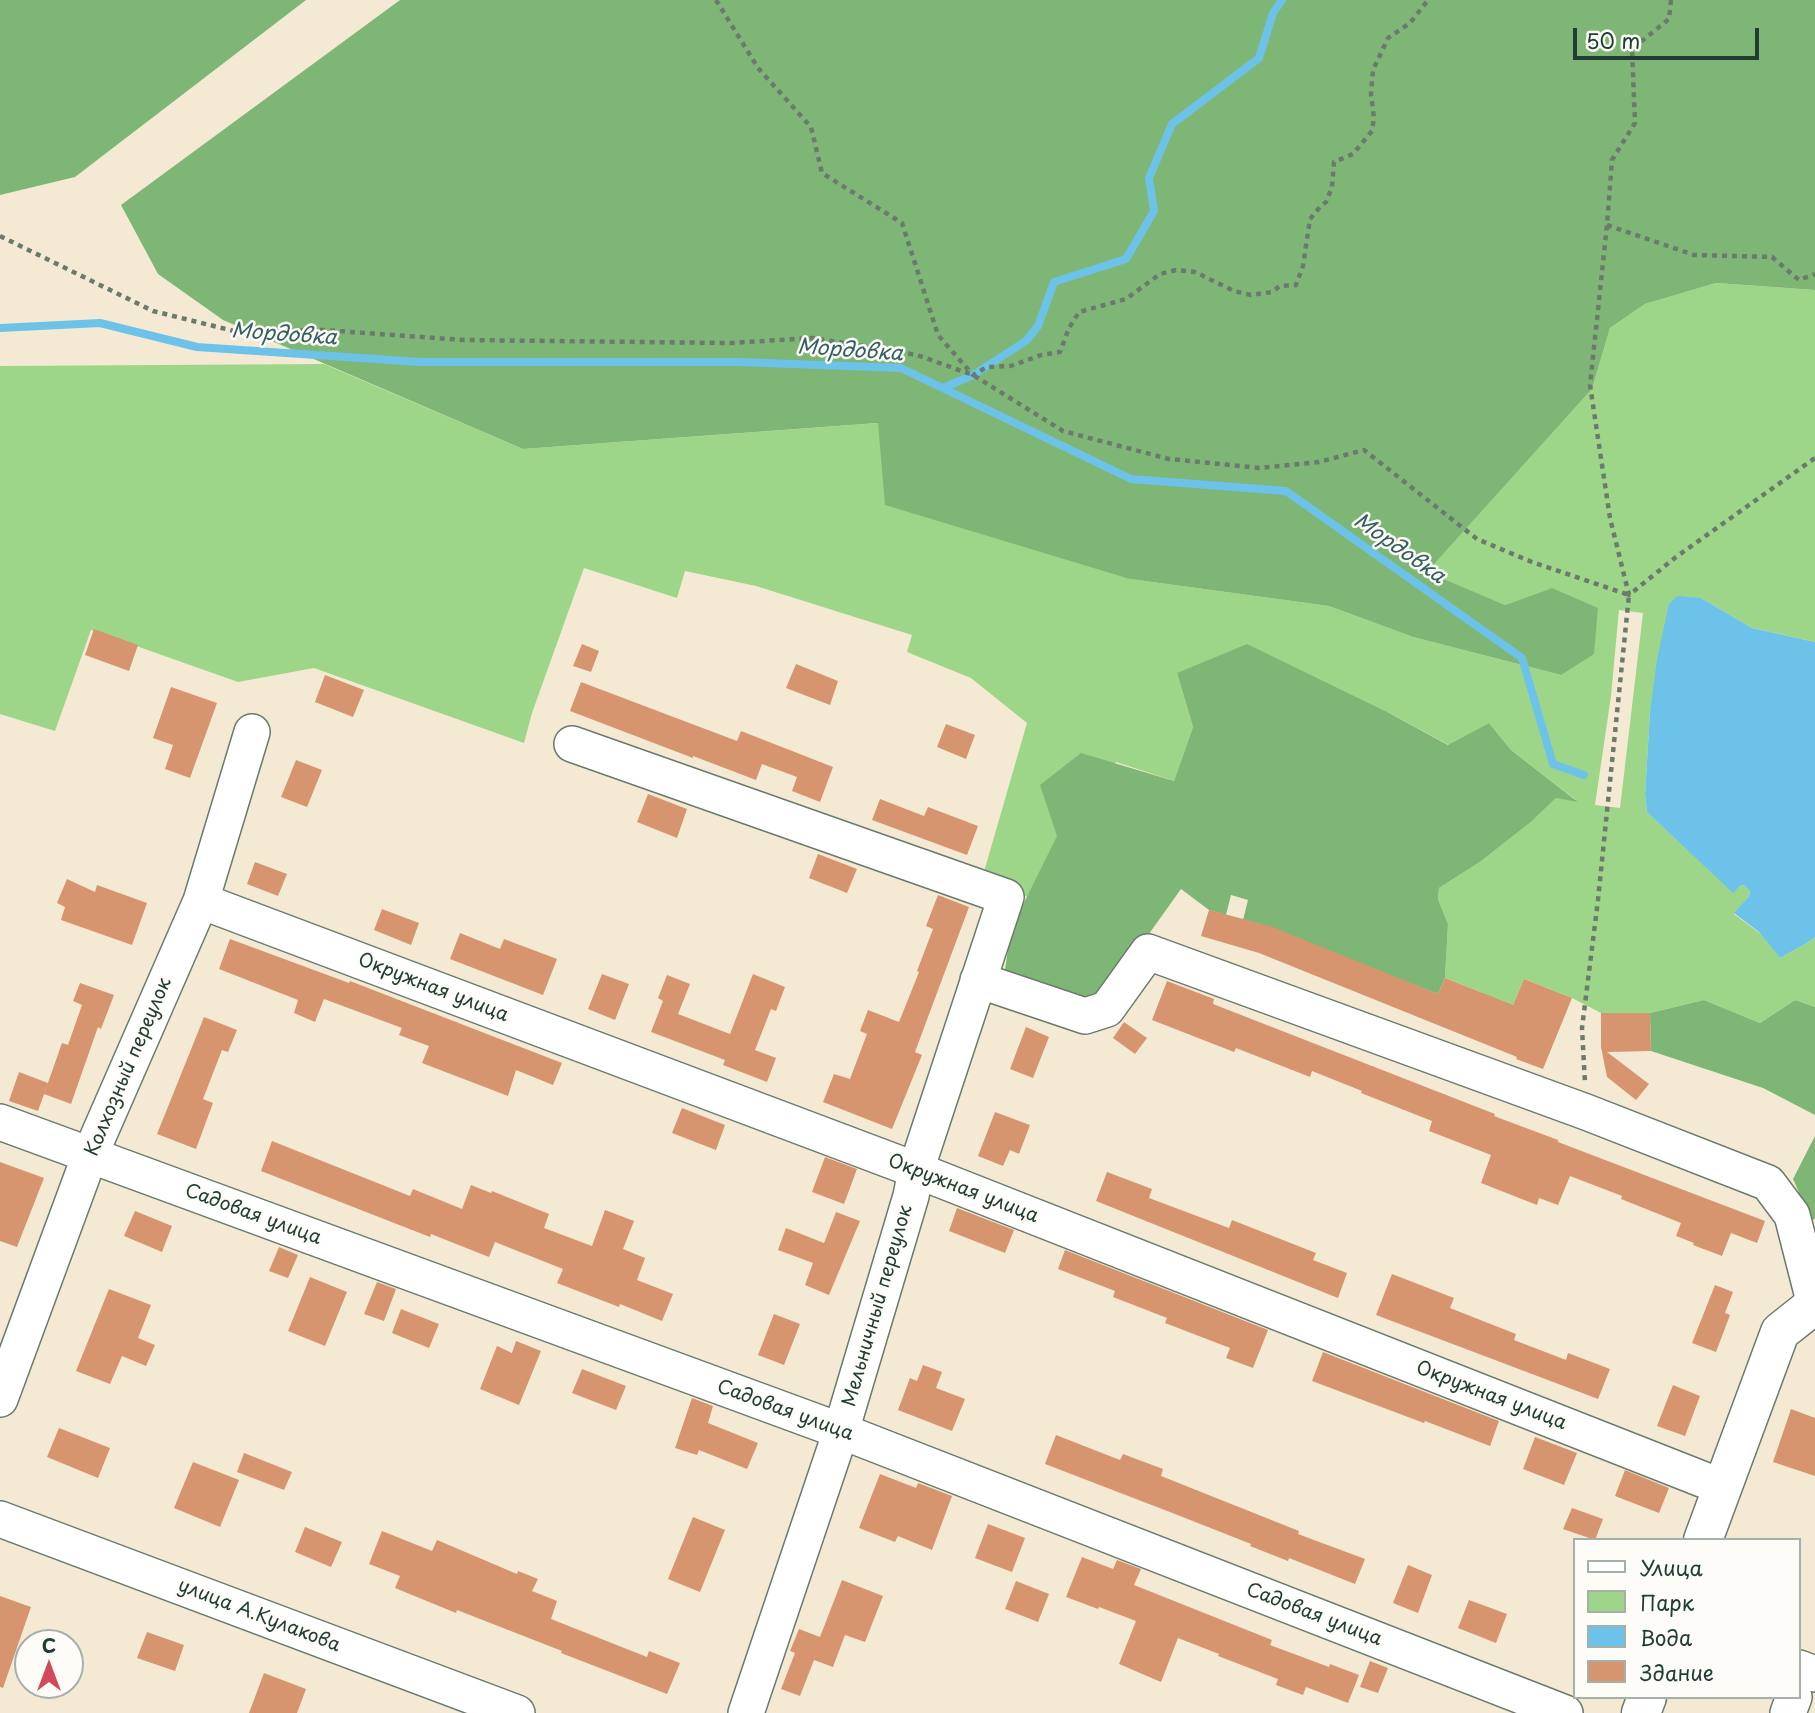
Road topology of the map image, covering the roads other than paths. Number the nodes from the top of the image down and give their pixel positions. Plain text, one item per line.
1 (252, 732) dead end
2 (572, 744) dead end
3 (201, 901) junction
4 (978, 980) junction
5 (0, 1122) edge
6 (90, 1155) junction
7 (916, 1170) junction
8 (1814, 1305) edge
9 (0, 1399) edge
10 (841, 1431) junction
11 (1722, 1487) junction
12 (0, 1519) edge
13 (1704, 1538) edge
14 (517, 1713) edge
15 (746, 1713) edge
16 (1565, 1713) edge

1 - 3 street, Колхозный переулок
2 - 4 street, Мельничный переулок
3 - 6 street, Колхозный переулок
3 - 7 street, Окружная улица
4 - 7 street, Мельничный переулок
4 - 8 street
5 - 6 street, Садовая улица
6 - 9 street, Колхозный переулок
6 - 10 street, Садовая улица
7 - 10 street, Мельничный переулок
7 - 11 street, Окружная улица
8 - 11 main road
10 - 15 street, Мельничный переулок
10 - 16 street, Садовая улица
11 - 13 main road
12 - 14 street, улица А.Кулакова

